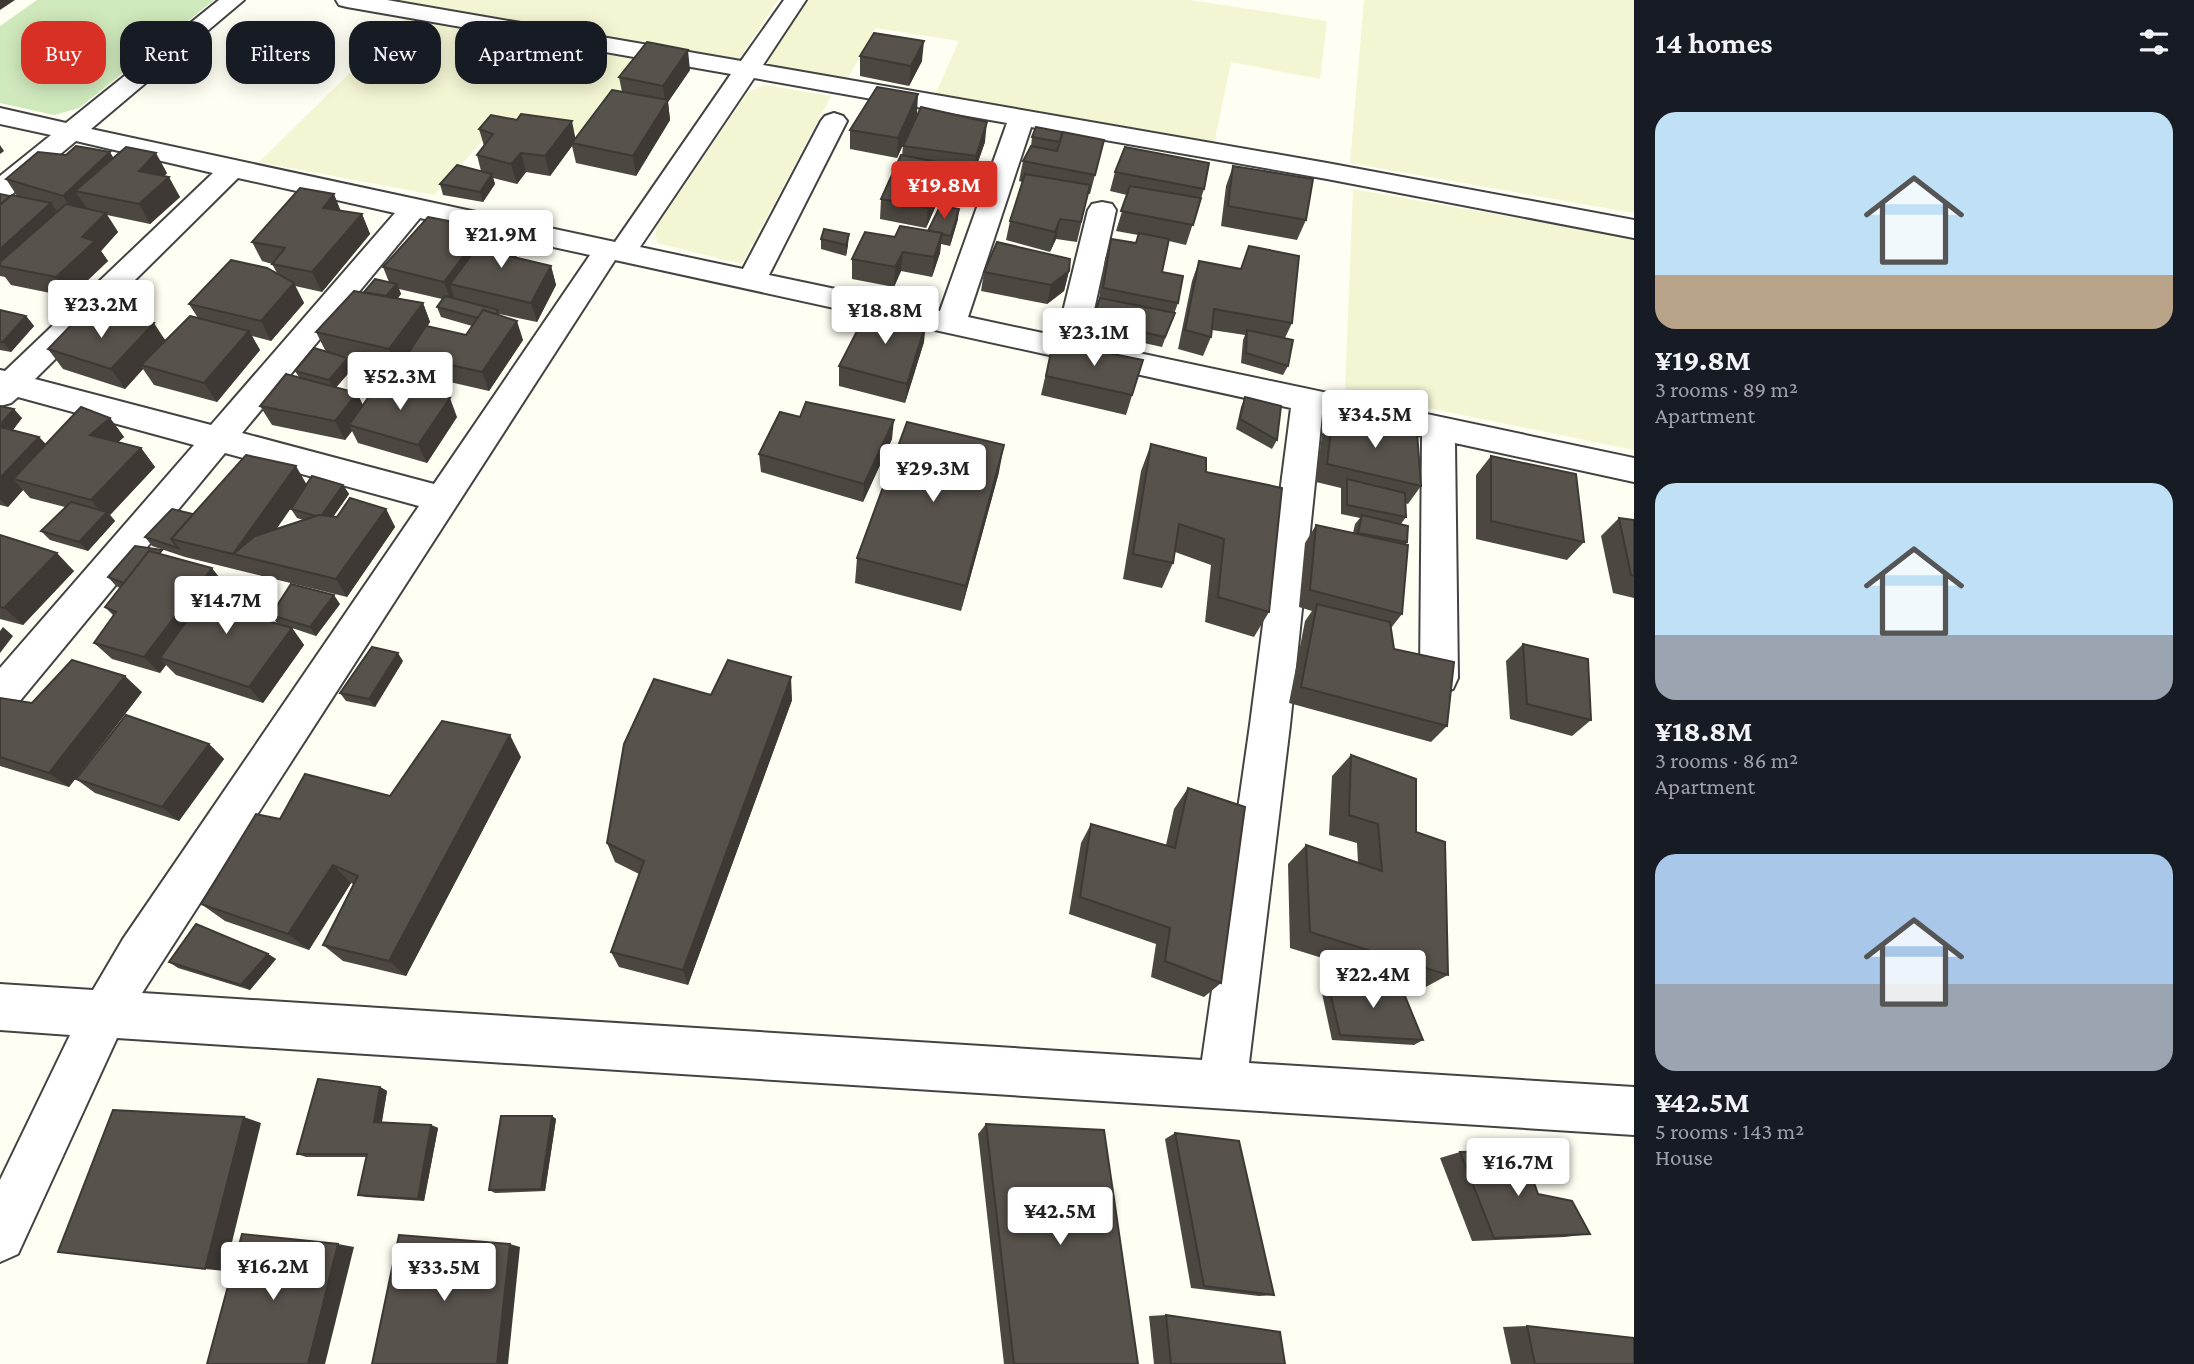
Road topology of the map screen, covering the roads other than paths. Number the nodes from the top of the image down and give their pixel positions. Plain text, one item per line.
1 (233, 0) edge
2 (347, 0) edge
3 (795, 0) edge
4 (749, 69) junction
5 (0, 116) edge
6 (1022, 117) junction
7 (834, 121) dead end
8 (73, 131) junction
9 (232, 169) junction
10 (0, 190) edge
11 (414, 208) junction
12 (1102, 210) dead end
13 (1634, 229) edge
14 (615, 250) junction
15 (752, 280) junction
16 (951, 322) junction
17 (1070, 348) junction
18 (4, 387) edge
19 (1308, 398) junction
20 (1438, 427) junction
21 (219, 439) junction
22 (1634, 470) edge
23 (442, 499) junction
24 (1439, 678) edge
25 (0, 696) edge
26 (0, 1007) edge
27 (104, 1015) junction
28 (1222, 1086) junction
29 (1634, 1111) edge
30 (0, 1236) edge

1 - 8 street
2 - 4 street
3 - 4 street
4 - 6 street
4 - 14 street
5 - 8 street
6 - 13 street
6 - 16 street
7 - 15 street
8 - 9 street
8 - 10 street
9 - 11 street
9 - 18 street
11 - 14 street
11 - 21 street
12 - 17 street
14 - 15 street
14 - 23 street
15 - 16 street
16 - 17 street
17 - 19 street
18 - 21 street
19 - 20 street
19 - 28 street
20 - 22 street
20 - 24 street
21 - 23 street
21 - 25 street
23 - 27 street
26 - 27 street
27 - 28 street
27 - 30 street
28 - 29 street

